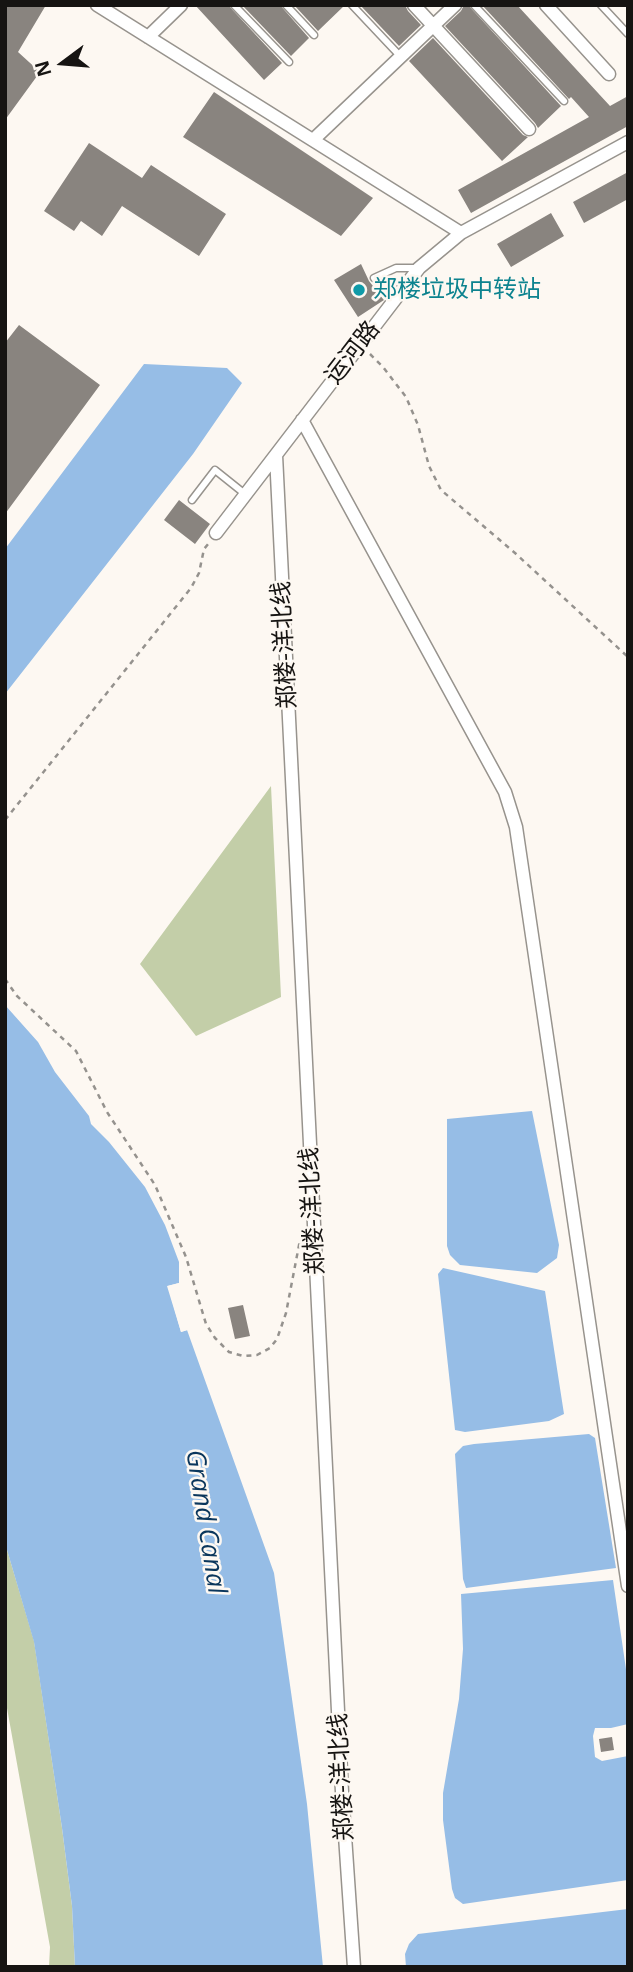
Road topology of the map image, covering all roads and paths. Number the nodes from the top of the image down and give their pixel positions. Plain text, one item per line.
1 (97, 5) edge
2 (181, 5) edge
3 (234, 5) edge
4 (286, 5) edge
5 (352, 5) edge
6 (414, 5) edge
7 (455, 5) edge
8 (474, 5) edge
9 (546, 5) edge
10 (601, 5) edge
11 (433, 26) junction
12 (628, 34) edge
13 (314, 35) dead end
14 (148, 37) junction
15 (401, 57) junction
16 (289, 62) dead end
17 (609, 74) dead end
18 (564, 102) dead end
19 (529, 129) dead end
20 (313, 140) junction
21 (628, 142) edge
22 (461, 233) junction
23 (419, 268) junction
24 (374, 278) dead end
25 (360, 344) junction
26 (302, 420) junction
27 (276, 455) junction
28 (245, 494) junction
29 (191, 500) dead end
30 (216, 533) joint
31 (628, 657) edge
32 (5, 820) edge
33 (5, 979) edge
34 (300, 1237) dead end
35 (628, 1586) edge
36 (354, 1967) edge

1 - 14 street
2 - 14 street
3 - 16 lane
4 - 13 lane
5 - 15 lane
6 - 11 street
7 - 11 street
8 - 18 lane
9 - 17 street
10 - 12 lane
11 - 15 street
11 - 19 street
14 - 20 street
15 - 20 street
20 - 22 street
21 - 22 street, 运河路
22 - 23 street, 运河路
23 - 24 lane
23 - 25 street, 运河路
25 - 26 street, 运河路
25 - 31 path
26 - 27 street, 运河路
26 - 35 street
27 - 28 street, 运河路
27 - 36 street, 郑楼-洋北线
28 - 29 lane
28 - 30 street, 运河路
30 - 32 path
33 - 34 path

